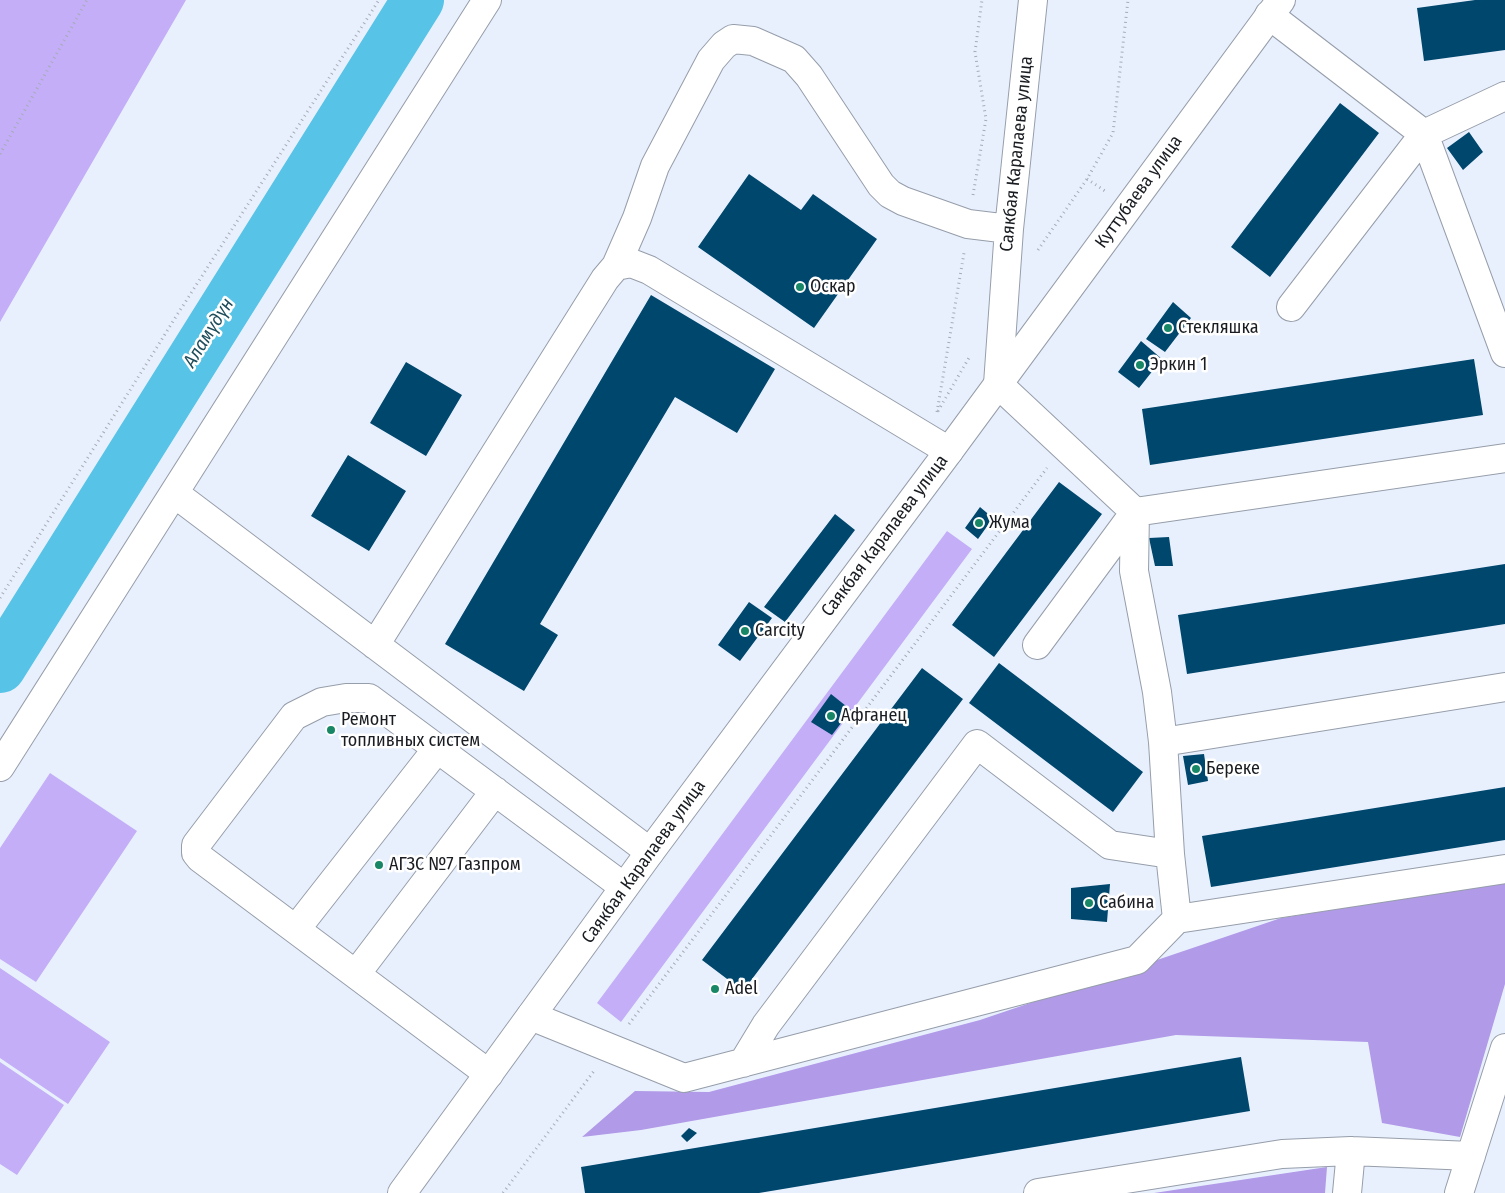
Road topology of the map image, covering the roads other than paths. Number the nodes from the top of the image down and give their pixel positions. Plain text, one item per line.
1 (487, 0) edge
2 (1034, 0) edge
3 (1275, 8) edge
4 (1505, 96) edge
5 (1424, 134) junction
6 (1009, 230) junction
7 (616, 266) junction
8 (1291, 307) dead end
9 (1505, 353) edge
10 (998, 384) junction
11 (949, 451) junction
12 (1505, 458) edge
13 (174, 493) junction
14 (1135, 512) junction
15 (375, 645) junction
16 (1038, 645) dead end
17 (1505, 687) edge
18 (1163, 742) junction
19 (437, 749) junction
20 (0, 767) edge
21 (495, 791) junction
22 (650, 852) junction
23 (1170, 854) junction
24 (1505, 869) edge
25 (624, 887) junction
26 (1177, 919) junction
27 (296, 929) junction
28 (356, 974) junction
29 (531, 1016) junction
30 (1505, 1048) edge
31 (743, 1063) junction
32 (489, 1074) junction
33 (1351, 1151) junction
34 (1471, 1156) junction
35 (408, 1191) edge
36 (1038, 1193) edge
37 (1347, 1193) edge
38 (1459, 1193) edge

1 - 13 main road
2 - 6 main road, Саякбая Каралаева улица
3 - 5 main road
3 - 10 main road, Куттубаева улица
4 - 5 main road
5 - 8 main road
5 - 9 main road
6 - 7 main road
6 - 10 main road, Саякбая Каралаева улица
7 - 11 main road
7 - 15 main road
10 - 11 main road, Саякбая Каралаева улица
10 - 14 main road
11 - 22 main road, Саякбая Каралаева улица
12 - 14 main road
13 - 15 main road
13 - 20 main road
14 - 16 main road
14 - 18 main road
15 - 22 main road
17 - 18 main road
18 - 23 main road
19 - 21 main road
19 - 27 main road
19 - 27 main road
21 - 25 main road
21 - 28 main road
22 - 25 main road, Саякбая Каралаева улица
23 - 26 main road
23 - 31 main road
24 - 26 main road
25 - 29 main road, Саякбая Каралаева улица
26 - 31 main road
27 - 28 main road
28 - 32 main road
29 - 31 main road
29 - 32 main road, Саякбая Каралаева улица
30 - 34 main road
32 - 35 main road, Саякбая Каралаева улица
33 - 34 main road
33 - 36 main road
33 - 37 main road
34 - 38 main road

